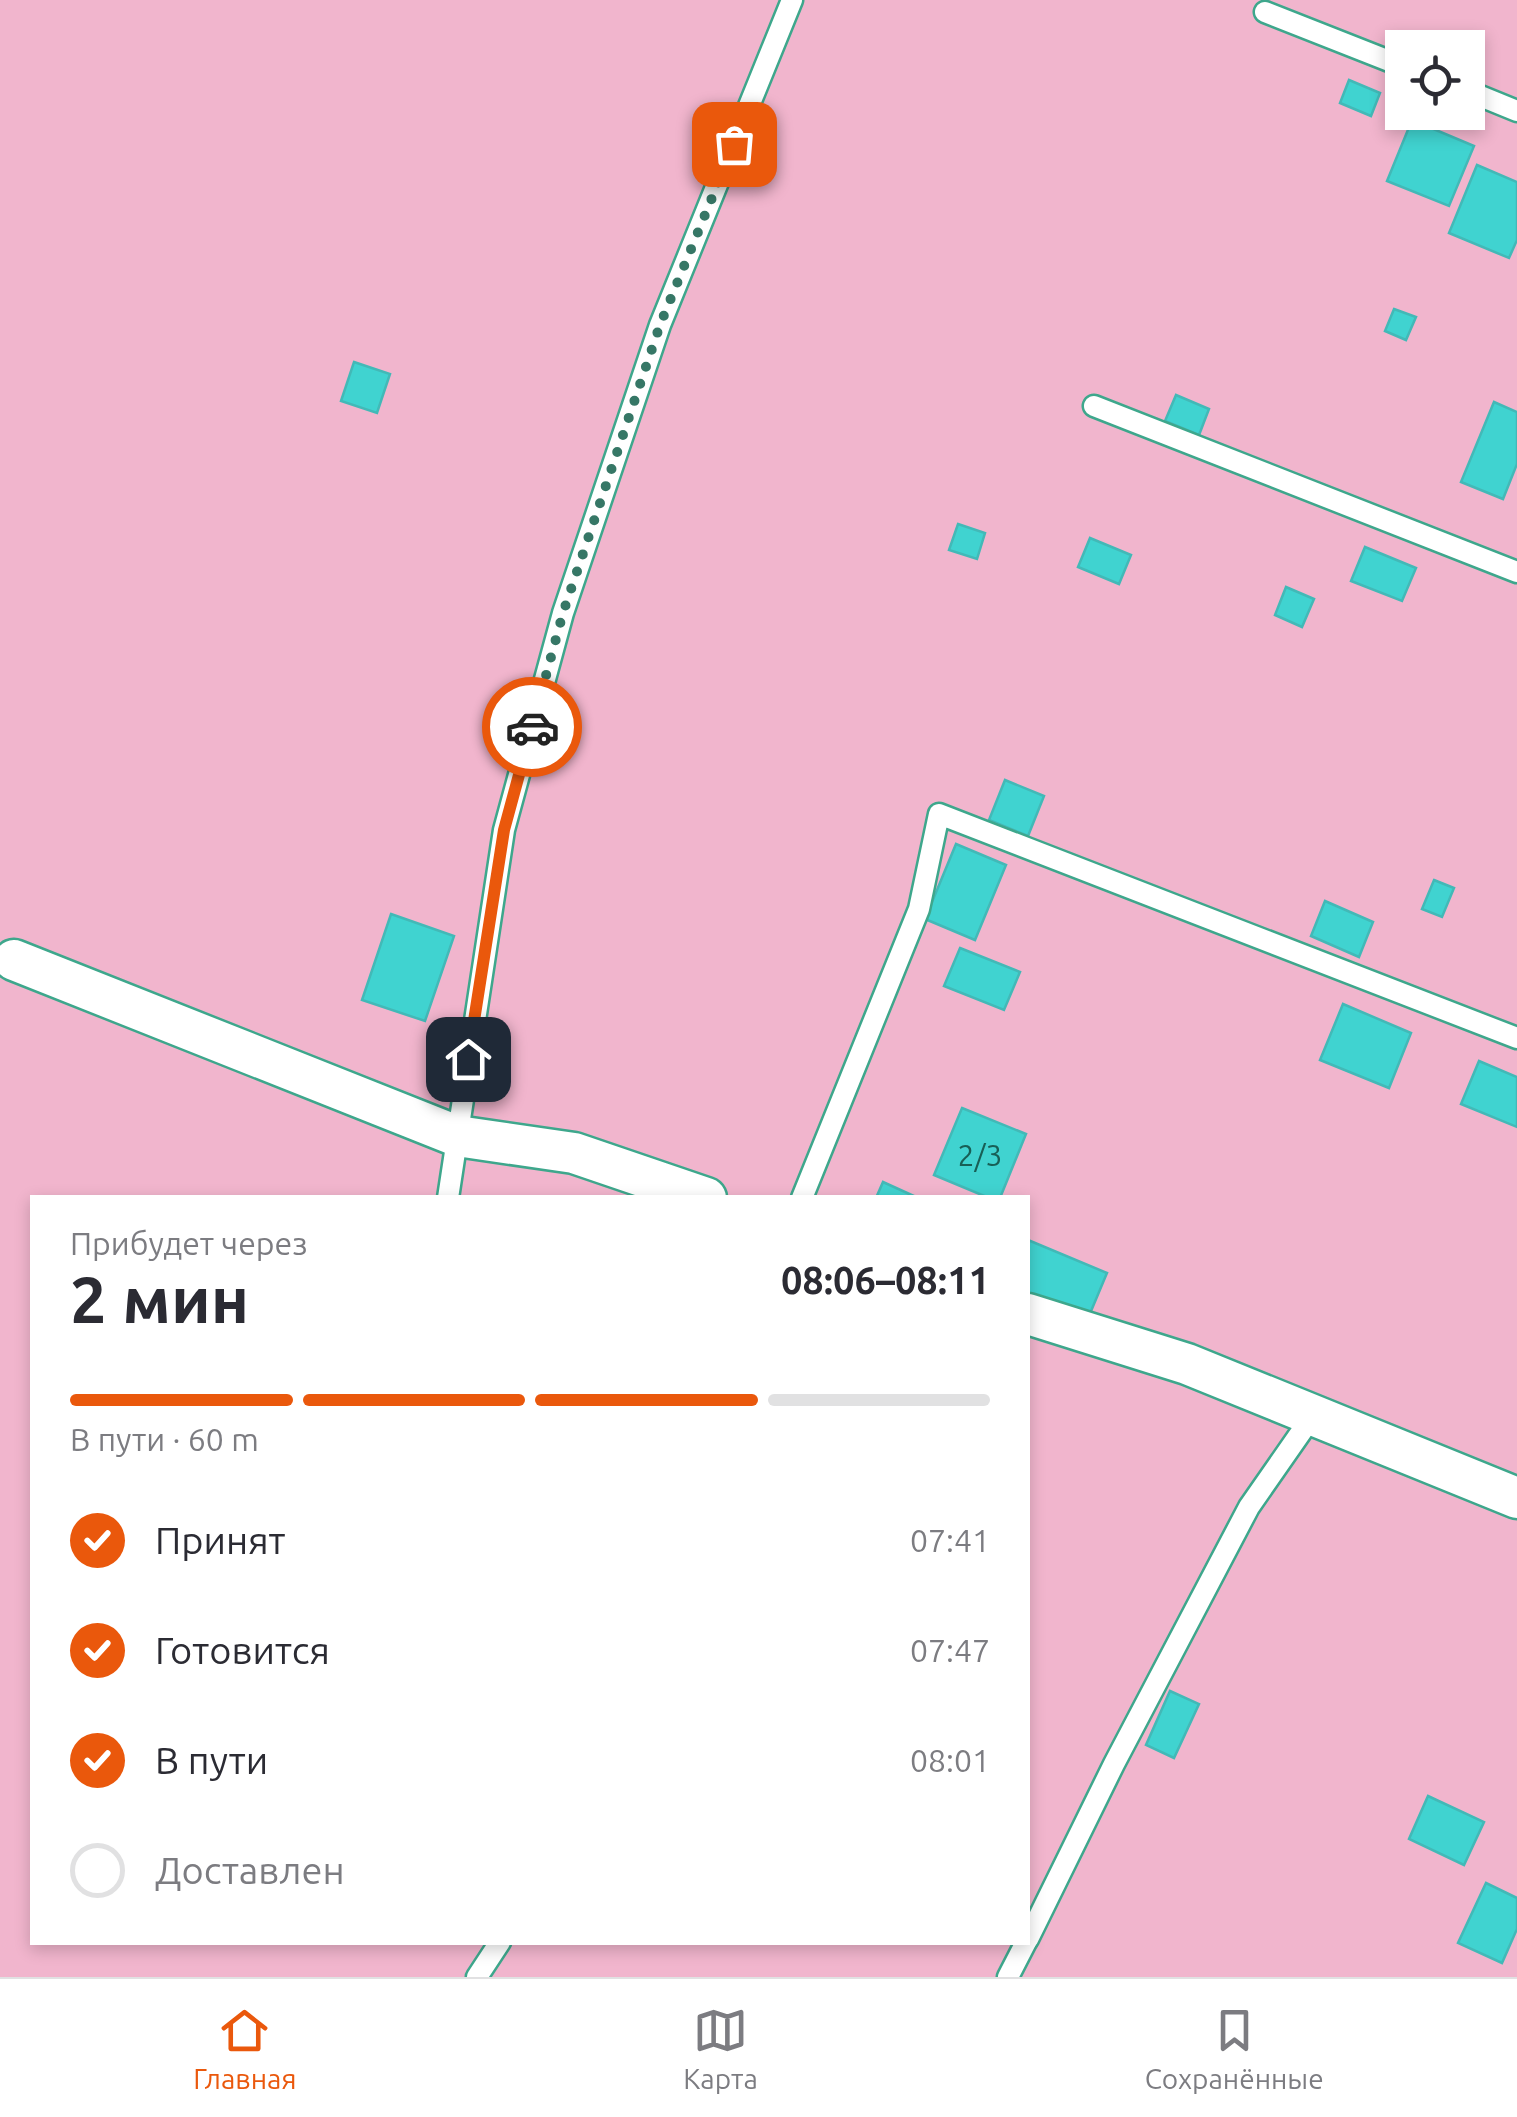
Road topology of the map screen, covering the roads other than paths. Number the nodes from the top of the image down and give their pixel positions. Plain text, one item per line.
1 (792, 0) edge
2 (1265, 12) dead end
3 (1385, 59) edge
4 (1485, 98) edge
5 (1517, 111) edge
6 (1094, 406) dead end
7 (1517, 572) edge
8 (14, 960) dead end
9 (1517, 1038) edge
10 (456, 1136) junction
11 (448, 1195) edge
12 (697, 1195) edge
13 (803, 1195) edge
14 (1030, 1315) edge
15 (1314, 1416) junction
16 (1517, 1498) edge
17 (1030, 1933) edge
18 (498, 1945) edge
19 (1024, 1945) edge
20 (477, 1977) edge
21 (1008, 1977) edge

1 - 10 lane
2 - 3 lane
4 - 5 lane
6 - 7 lane
8 - 10 street
9 - 13 lane
10 - 11 lane
10 - 12 street
14 - 15 street
15 - 16 street
15 - 17 lane
18 - 20 lane
19 - 21 lane

